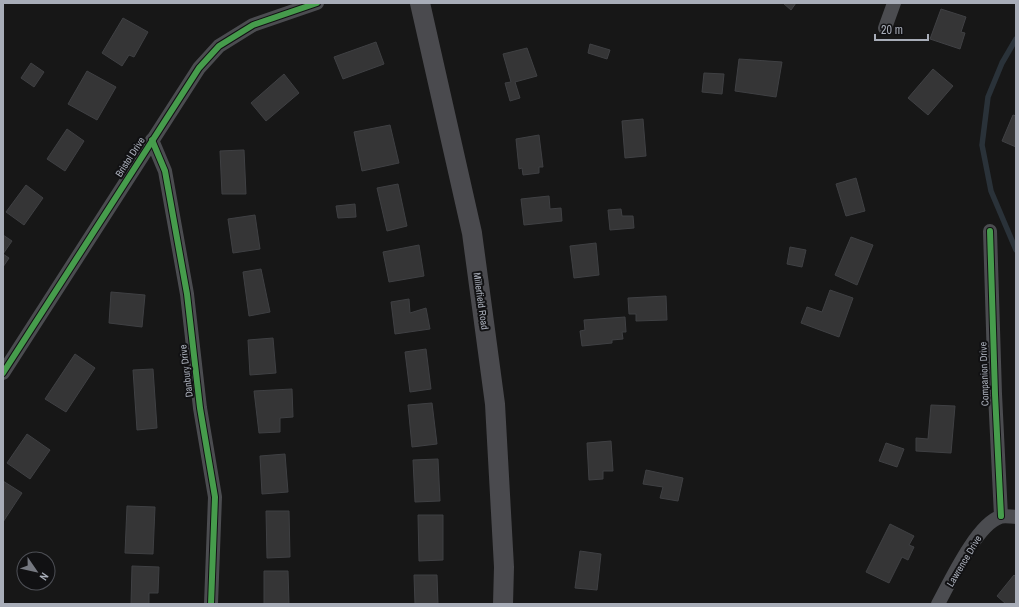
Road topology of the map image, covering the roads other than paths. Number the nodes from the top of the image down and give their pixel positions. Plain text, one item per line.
1 (317, 3) edge
2 (420, 3) edge
3 (894, 3) edge
4 (886, 28) dead end
5 (152, 140) junction
6 (990, 231) dead end
7 (3, 373) edge
8 (1001, 516) junction
9 (1016, 517) edge
10 (211, 604) edge
11 (503, 604) edge
12 (938, 604) edge

1 - 5 street, Bristol Drive
2 - 11 main road, Millerfield Road
3 - 4 street
5 - 7 street, Bristol Drive
5 - 10 street, Danbury Drive
6 - 8 street, Companion Drive
8 - 9 street
8 - 12 street, Lawrence Drive

